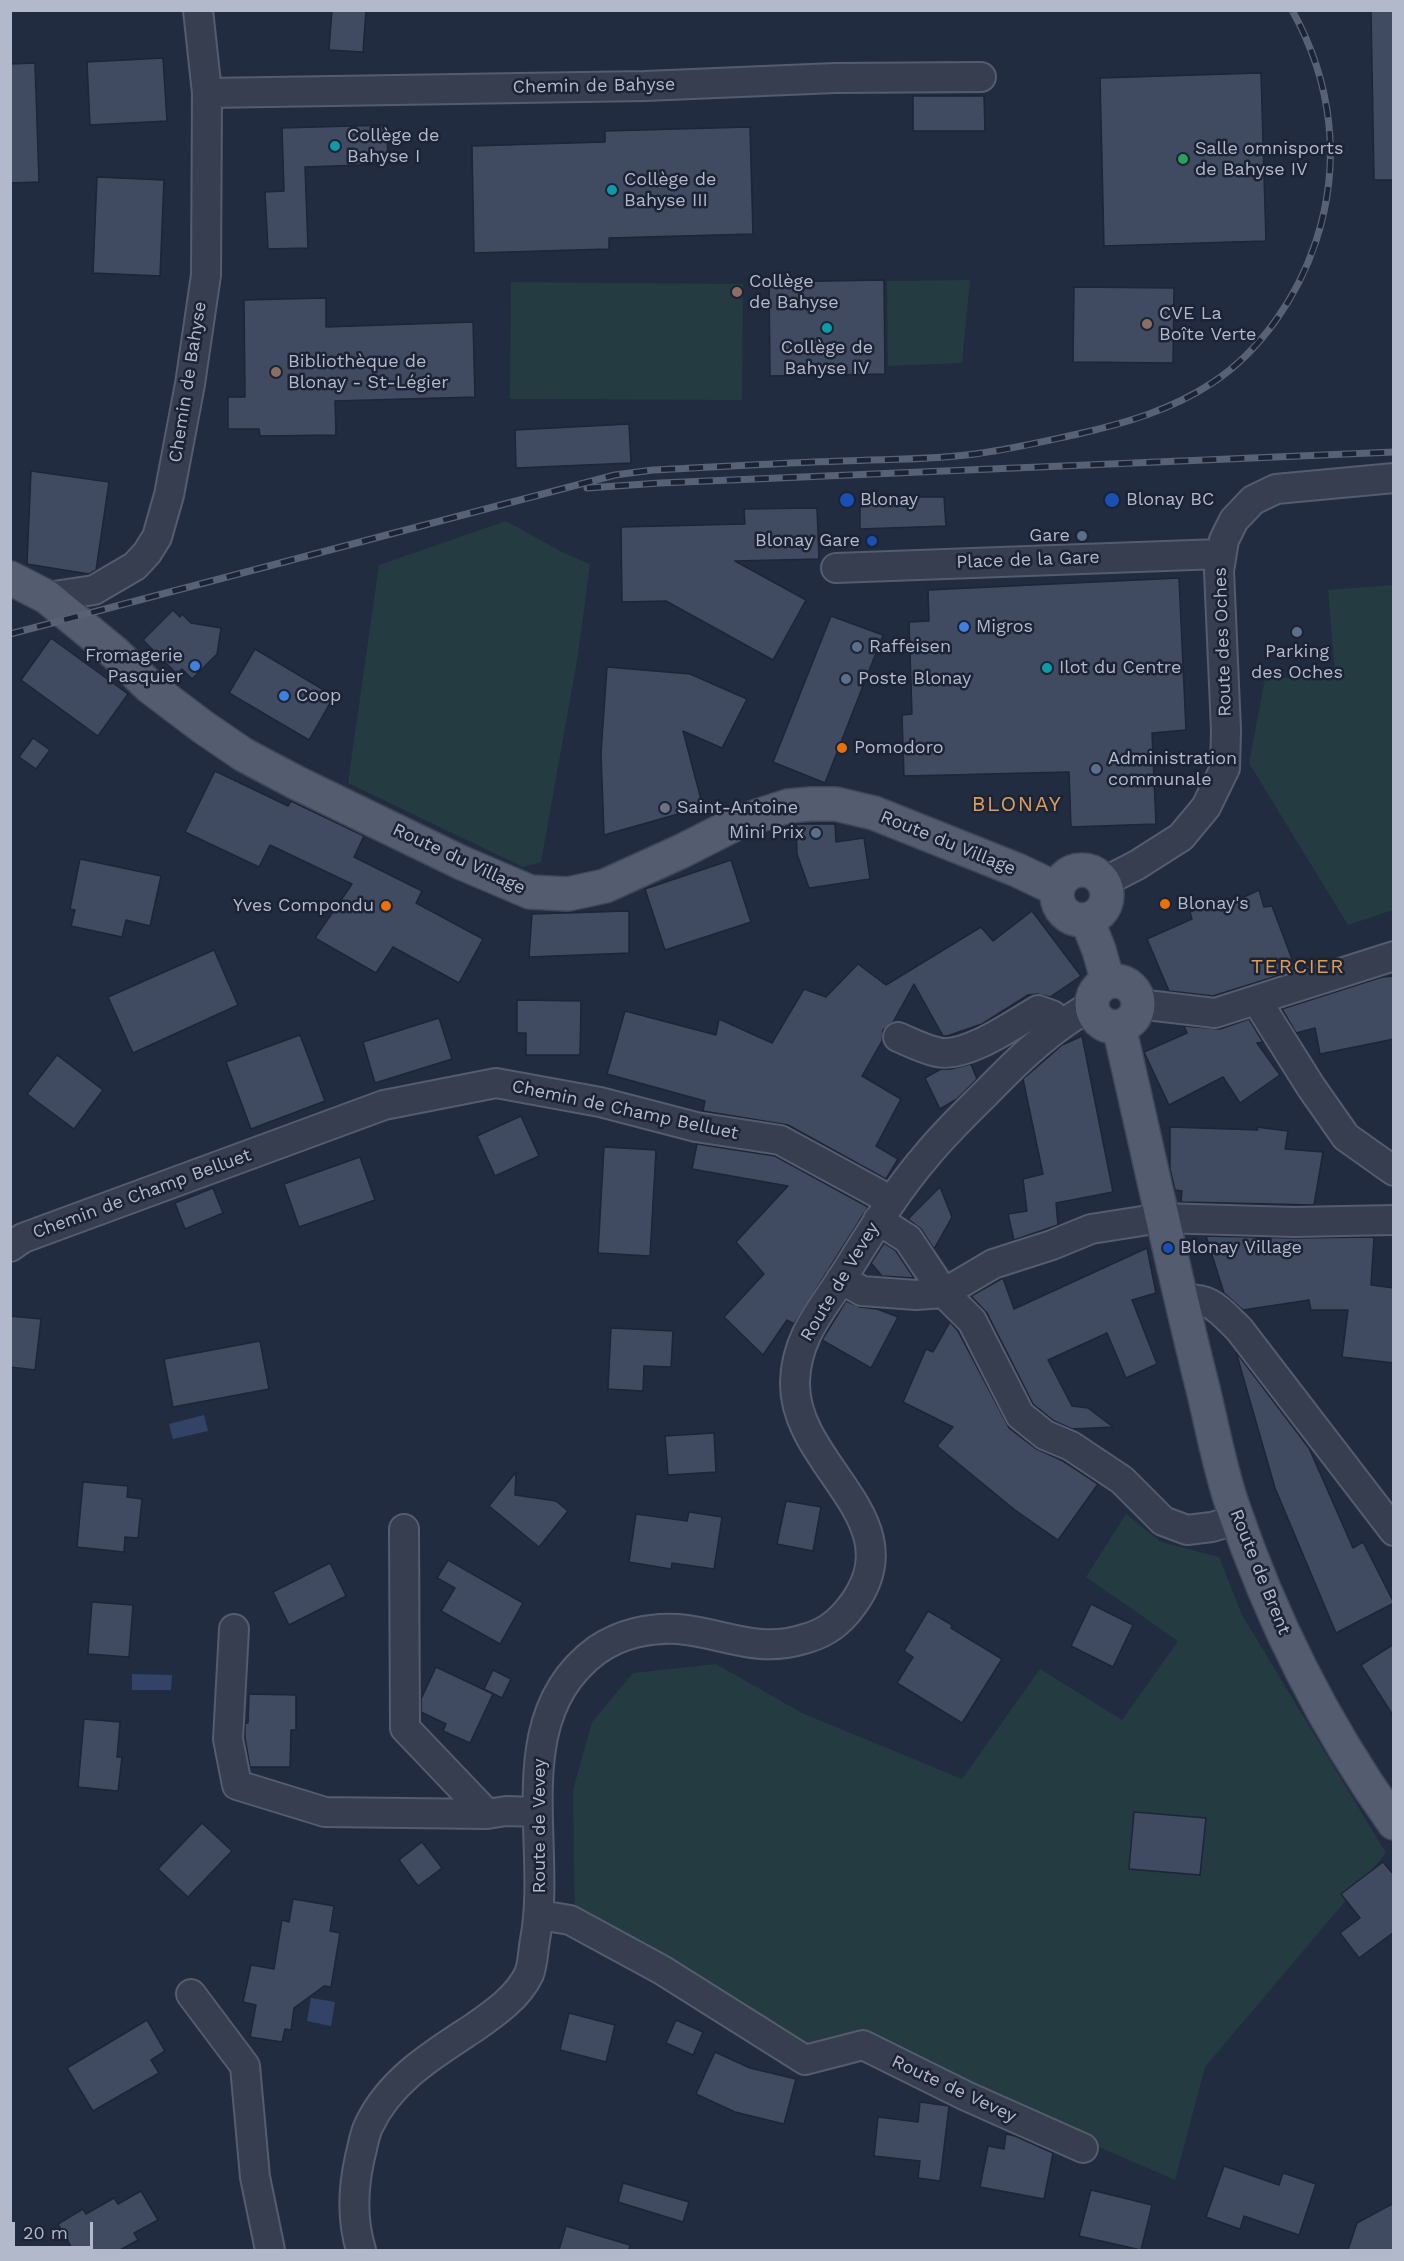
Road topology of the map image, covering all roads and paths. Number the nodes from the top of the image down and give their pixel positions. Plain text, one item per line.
1 (198, 10) edge
2 (981, 77) dead end
3 (207, 93) junction
4 (1394, 478) edge
5 (1220, 554) junction
6 (836, 568) dead end
7 (10, 578) edge
8 (47, 597) junction
9 (1104, 882) junction
10 (1057, 889) junction
11 (1087, 920) junction
12 (1394, 956) edge
13 (1099, 994) junction
14 (1257, 1000) junction
15 (1129, 1016) junction
16 (1062, 1023) junction
17 (898, 1037) dead end
18 (1394, 1171) edge
19 (885, 1210) junction
20 (1161, 1218) junction
21 (1394, 1220) edge
22 (10, 1247) edge
23 (841, 1279) junction
24 (944, 1293) junction
25 (1180, 1300) junction
26 (1238, 1519) junction
27 (404, 1529) dead end
28 (1394, 1531) edge
29 (234, 1629) dead end
30 (537, 1812) junction
31 (487, 1814) junction
32 (1394, 1823) edge
33 (540, 1915) junction
34 (191, 1994) dead end
35 (1083, 2148) dead end
36 (356, 2249) edge
37 (270, 2250) edge

1 - 3 street, Chemin de Bahyse
2 - 3 street, Chemin de Bahyse
3 - 8 street, Chemin de Bahyse
4 - 5 street, Route des Oches
5 - 6 street, Place de la Gare
5 - 9 street, Route des Oches
7 - 8 main road, Route du Village
8 - 10 main road, Route du Village
9 - 10 main road
9 - 11 main road
10 - 11 main road
11 - 13 main road
12 - 14 street
13 - 15 main road
13 - 15 main road
13 - 16 street, Route de Vevey
14 - 15 street
14 - 18 street
15 - 20 main road, Route de Brent
16 - 17 street
16 - 19 street, Route de Vevey
19 - 22 street, Chemin de Champ Belluet
19 - 23 street, Route de Vevey
19 - 24 street, Chemin de Champ Belluet
20 - 21 street
20 - 24 street
20 - 25 main road, Route de Brent
23 - 24 street
23 - 30 street, Route de Vevey
24 - 26 street, Chemin de Champ Belluet
25 - 26 main road, Route de Brent
25 - 28 street
26 - 32 main road, Route de Brent
27 - 31 street
29 - 31 street
30 - 31 street
30 - 33 street, Route de Vevey
33 - 35 street, Route de Vevey
33 - 36 street, Route de Vevey
34 - 37 street

